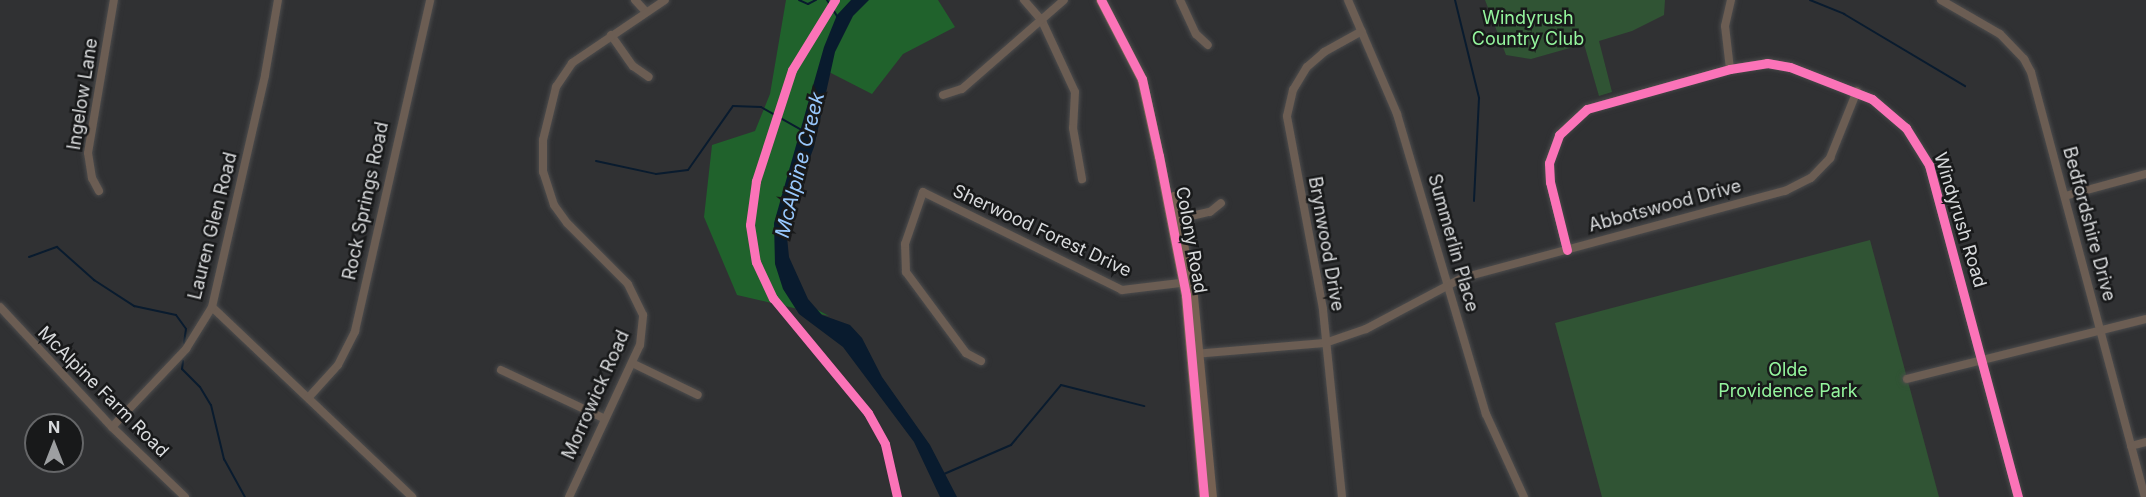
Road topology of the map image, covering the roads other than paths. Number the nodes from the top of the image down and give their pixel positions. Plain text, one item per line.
1 (114, 0) edge
2 (278, 0) edge
3 (430, 0) edge
4 (635, 0) edge
5 (665, 0) edge
6 (1024, 0) edge
7 (1064, 0) edge
8 (1101, 0) edge
9 (1110, 0) edge
10 (1180, 0) edge
11 (1348, 0) edge
12 (1731, 0) edge
13 (1941, 0) edge
14 (646, 12) junction
15 (1042, 21) junction
16 (1362, 31) junction
17 (611, 34) junction
18 (1208, 45) dead end
19 (1730, 69) junction
20 (649, 77) dead end
21 (1857, 91) junction
22 (943, 95) dead end
23 (2146, 174) edge
24 (1082, 179) dead end
25 (99, 191) dead end
26 (2065, 196) junction
27 (1221, 203) dead end
28 (1175, 220) junction
29 (1567, 250) junction
30 (1186, 282) junction
31 (1448, 284) junction
32 (0, 307) edge
33 (212, 307) junction
34 (2146, 319) edge
35 (2101, 330) junction
36 (1325, 343) junction
37 (1196, 354) junction
38 (1982, 359) junction
39 (981, 362) dead end
40 (632, 363) junction
41 (501, 370) dead end
42 (1907, 379) dead end
43 (698, 395) dead end
44 (309, 397) junction
45 (605, 419) junction
46 (112, 427) junction
47 (2146, 442) edge
48 (2131, 446) junction
49 (185, 497) edge
50 (412, 497) edge
51 (569, 497) edge
52 (1204, 497) edge
53 (1212, 497) edge
54 (1342, 497) edge
55 (1524, 497) edge
56 (2018, 497) edge
57 (2145, 497) edge

1 - 25 street, Ingelow Lane
2 - 33 street, Lauren Glen Road
3 - 44 street, Rock Springs Road
4 - 14 street
5 - 14 street, Morrowick Road
6 - 15 street
7 - 15 street
8 - 28 main road, Colony Road
9 - 28 main road, Colony Road
10 - 18 street
11 - 16 street, Summerlin Place
12 - 19 street
13 - 26 street, Bedfordshire Drive
14 - 17 street, Morrowick Road
15 - 22 street
15 - 24 street
16 - 31 street, Summerlin Place
16 - 36 street, Brynwood Drive
17 - 20 street
17 - 40 street, Morrowick Road
19 - 21 street, Windyrush Road
19 - 29 street, Windyrush Road
21 - 29 street, Abbotswood Drive
21 - 38 street, Windyrush Road
23 - 26 street
26 - 35 street, Bedfordshire Drive
27 - 28 street
28 - 30 main road, Colony Road
29 - 31 street, Abbotswood Drive
30 - 37 main road, Colony Road
30 - 39 street, Sherwood Forest Drive
31 - 36 street, Abbotswood Drive
31 - 55 street, Summerlin Place
32 - 46 street, McAlpine Farm Road
33 - 44 street
33 - 46 street, Lauren Glen Road
34 - 35 street
35 - 38 street
35 - 48 street, Bedfordshire Drive
36 - 37 street, Abbotswood Drive
36 - 54 street, Brynwood Drive
37 - 52 main road, Colony Road
37 - 53 main road, Colony Road
38 - 42 street
38 - 56 street, Windyrush Road
40 - 43 street
40 - 45 street, Morrowick Road
41 - 45 street
44 - 50 street
45 - 51 street, Morrowick Road
46 - 49 street, McAlpine Farm Road
47 - 48 street
48 - 57 street, Bedfordshire Drive

